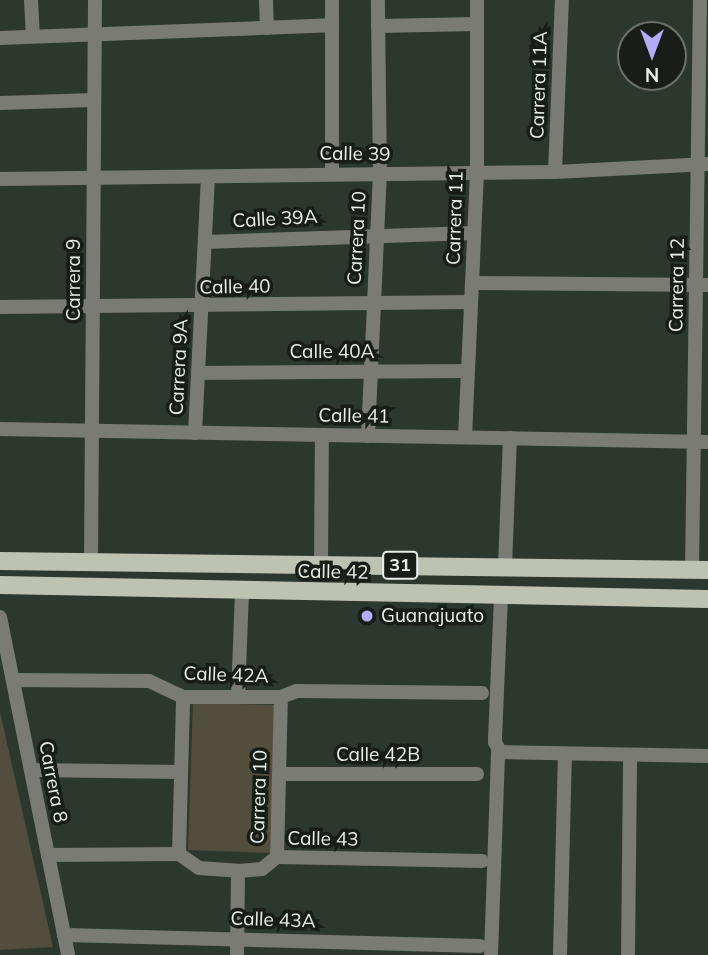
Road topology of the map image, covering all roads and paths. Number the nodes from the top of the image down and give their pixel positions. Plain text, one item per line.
1 (31, 0) edge
2 (95, 0) edge
3 (266, 0) edge
4 (332, 0) edge
5 (378, 0) edge
6 (477, 0) edge
7 (562, 0) edge
8 (700, 0) edge
9 (477, 24) junction
10 (331, 25) junction
11 (378, 26) junction
12 (267, 28) junction
13 (95, 34) junction
14 (33, 36) junction
15 (0, 38) edge
16 (94, 100) junction
17 (0, 103) edge
18 (703, 164) edge
19 (332, 172) junction
20 (555, 172) junction
21 (477, 173) junction
22 (380, 175) junction
23 (208, 177) junction
24 (94, 178) junction
25 (0, 179) edge
26 (377, 232) junction
27 (473, 233) junction
28 (205, 242) junction
29 (472, 283) junction
30 (702, 285) edge
31 (471, 302) junction
32 (372, 304) junction
33 (93, 305) junction
34 (0, 307) edge
35 (201, 307) junction
36 (467, 371) junction
37 (369, 372) junction
38 (198, 373) junction
39 (0, 429) edge
40 (92, 431) junction
41 (195, 433) junction
42 (322, 435) junction
43 (368, 436) junction
44 (465, 437) junction
45 (510, 438) junction
46 (701, 442) edge
47 (91, 560) junction
48 (0, 561) edge
49 (321, 564) junction
50 (505, 567) junction
51 (700, 570) edge
52 (0, 585) edge
53 (242, 592) junction
54 (501, 596) junction
55 (708, 599) edge
56 (0, 617) edge
57 (13, 680) junction
58 (482, 693) dead end
59 (183, 696) junction
60 (238, 696) junction
61 (281, 697) junction
62 (504, 752) junction
63 (565, 755) junction
64 (630, 756) junction
65 (708, 756) edge
66 (31, 770) junction
67 (181, 772) junction
68 (279, 774) junction
69 (477, 775) dead end
70 (179, 854) junction
71 (48, 855) junction
72 (276, 857) junction
73 (482, 861) dead end
74 (238, 871) junction
75 (64, 935) junction
76 (237, 938) junction
77 (486, 951) edge
78 (68, 955) edge
79 (237, 955) edge
80 (560, 955) edge
81 (628, 955) edge

1 - 14 street
2 - 13 street, Carrera 9
3 - 12 street
4 - 10 street
5 - 11 street, Carrera 10
6 - 9 street, Carrera 11
7 - 20 street, Carrera 11A
8 - 18 street, Carrera 12
9 - 11 street
9 - 21 street, Carrera 11
10 - 12 street
10 - 19 street
11 - 22 street, Carrera 10
12 - 13 street
13 - 14 street
13 - 16 street, Carrera 9
14 - 15 street
16 - 17 street
16 - 24 street, Carrera 9
18 - 20 street, Calle 39
18 - 30 street, Carrera 12
19 - 22 street, Calle 39
19 - 23 street, Calle 39
20 - 21 street, Calle 39
21 - 22 street, Calle 39
21 - 27 street, Carrera 11
22 - 26 street, Carrera 10
23 - 24 street, Calle 39
23 - 28 street, Carrera 9A
24 - 25 street, Calle 39
24 - 33 street, Carrera 9
26 - 27 street, Calle 39A
26 - 28 street, Calle 39A
26 - 32 street, Carrera 10
27 - 29 street, Carrera 11
28 - 35 street, Carrera 9A
29 - 30 street
29 - 31 street, Carrera 11
30 - 46 street, Carrera 12
31 - 32 street, Calle 40
31 - 36 street, Carrera 11
32 - 35 street, Calle 40
32 - 37 street, Carrera 10
33 - 34 street, Calle 40
33 - 35 street, Calle 40
33 - 40 street, Carrera 9
35 - 38 street, Carrera 9A
36 - 37 street, Calle 40A
36 - 44 street, Carrera 11
37 - 38 street, Calle 40A
37 - 43 street, Carrera 10
38 - 41 street, Carrera 9A
39 - 40 street, Calle 41
40 - 41 street, Calle 41
40 - 47 street, Carrera 9
41 - 42 street, Calle 41
42 - 43 street, Calle 41
42 - 49 street
43 - 44 street, Calle 41
44 - 45 street, Calle 41
45 - 46 street, Calle 41
45 - 50 street
46 - 51 street, Carrera 12
47 - 48 main road, Calle 42 / 31
47 - 49 main road, Calle 42 / 31
49 - 50 main road, Calle 42 / 31
50 - 51 main road, Calle 42 / 31
52 - 53 main road, Calle 42 / 31
53 - 54 main road, Calle 42 / 31
53 - 60 street
54 - 55 main road, Calle 42 / 31
54 - 62 street
56 - 57 street, Carrera 8
57 - 59 street, Calle 42A
57 - 66 street, Carrera 8
58 - 61 street, Calle 42A
59 - 60 street, Calle 42A
59 - 67 street
60 - 61 street, Calle 42A
61 - 68 street, Carrera 10
62 - 63 street
62 - 77 street
63 - 64 street
63 - 80 street
64 - 65 street
64 - 81 street
66 - 67 street
66 - 71 street, Carrera 8
67 - 70 street
68 - 69 street, Calle 42B
68 - 72 street, Carrera 10
70 - 71 street, Calle 43
70 - 74 street, Calle 43
71 - 75 street, Carrera 8
72 - 73 street, Calle 43
72 - 74 street, Calle 43
74 - 76 street
75 - 76 street, Calle 43A
75 - 78 street, Carrera 8
76 - 77 street, Calle 43A
76 - 79 street

